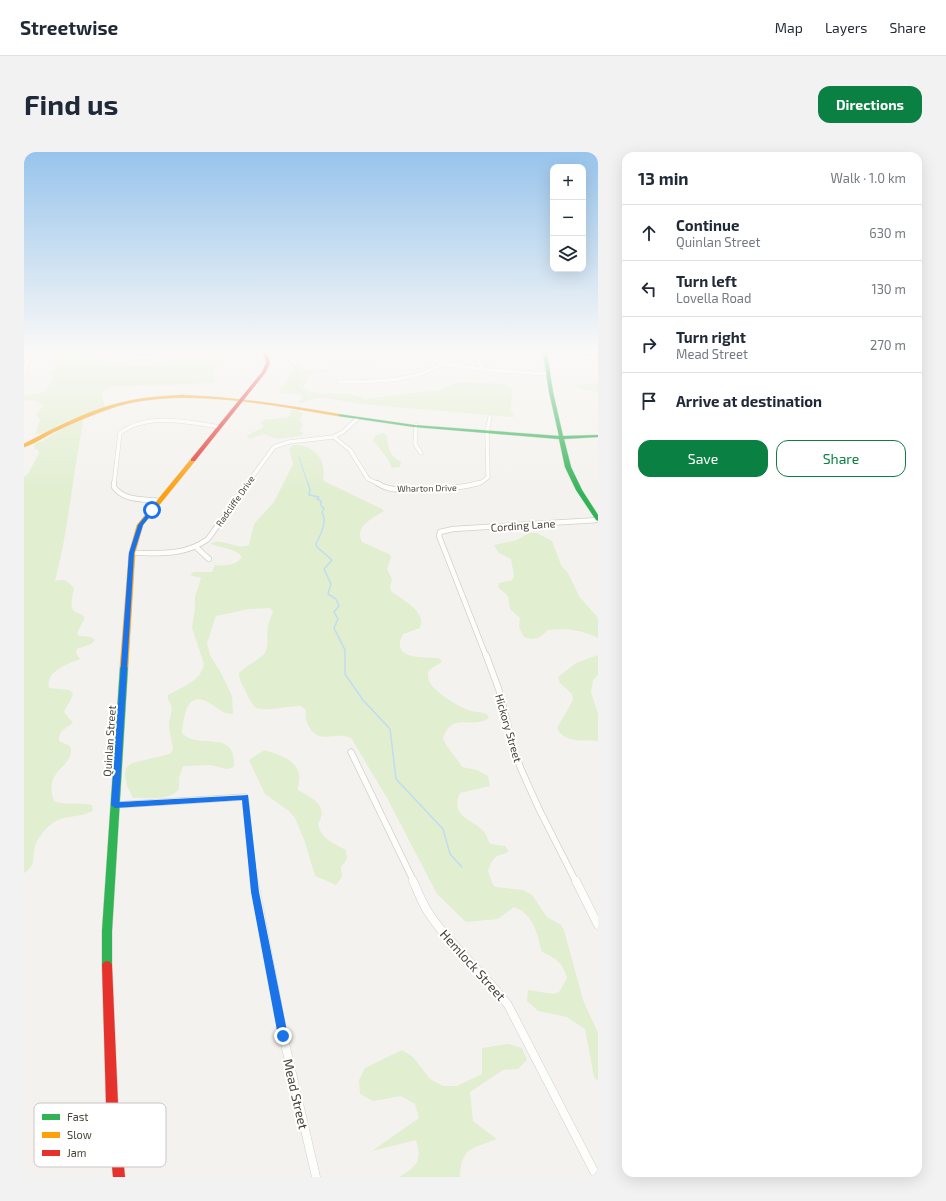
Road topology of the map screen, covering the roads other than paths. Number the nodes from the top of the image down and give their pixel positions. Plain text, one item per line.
1 (146, 400) edge
2 (223, 400) edge
3 (554, 400) edge
4 (241, 401) junction
5 (490, 417) dead end
6 (358, 418) junction
7 (220, 426) junction
8 (416, 426) junction
9 (487, 432) junction
10 (598, 436) edge
11 (334, 437) junction
12 (562, 438) junction
13 (24, 446) edge
14 (421, 453) dead end
15 (159, 501) junction
16 (598, 520) edge
17 (449, 530) joint
18 (197, 548) junction
19 (132, 553) junction
20 (208, 559) dead end
21 (351, 752) dead end
22 (115, 805) junction
23 (598, 926) edge
24 (112, 1103) edge
25 (118, 1167) edge
26 (119, 1177) edge
27 (316, 1177) edge
28 (598, 1177) edge

1 - 13 street
2 - 4 street
3 - 12 street
4 - 6 street
4 - 7 street, Quinlan Street
5 - 9 street, Wharton Drive
6 - 8 street
6 - 11 street
7 - 15 street, Quinlan Street
7 - 15 street
8 - 9 street
8 - 14 street
9 - 11 street, Wharton Drive
9 - 12 street
10 - 12 street
11 - 18 street, Radcliffe Drive
12 - 16 street
15 - 19 street, Quinlan Street
16 - 17 street, Cording Lane
17 - 23 street, Hickory Street
18 - 19 street
18 - 20 street
19 - 22 street, Quinlan Street
21 - 28 street, Hemlock Street
22 - 24 street, Quinlan Street
22 - 27 street, Mead Street
25 - 26 street, Quinlan Street

